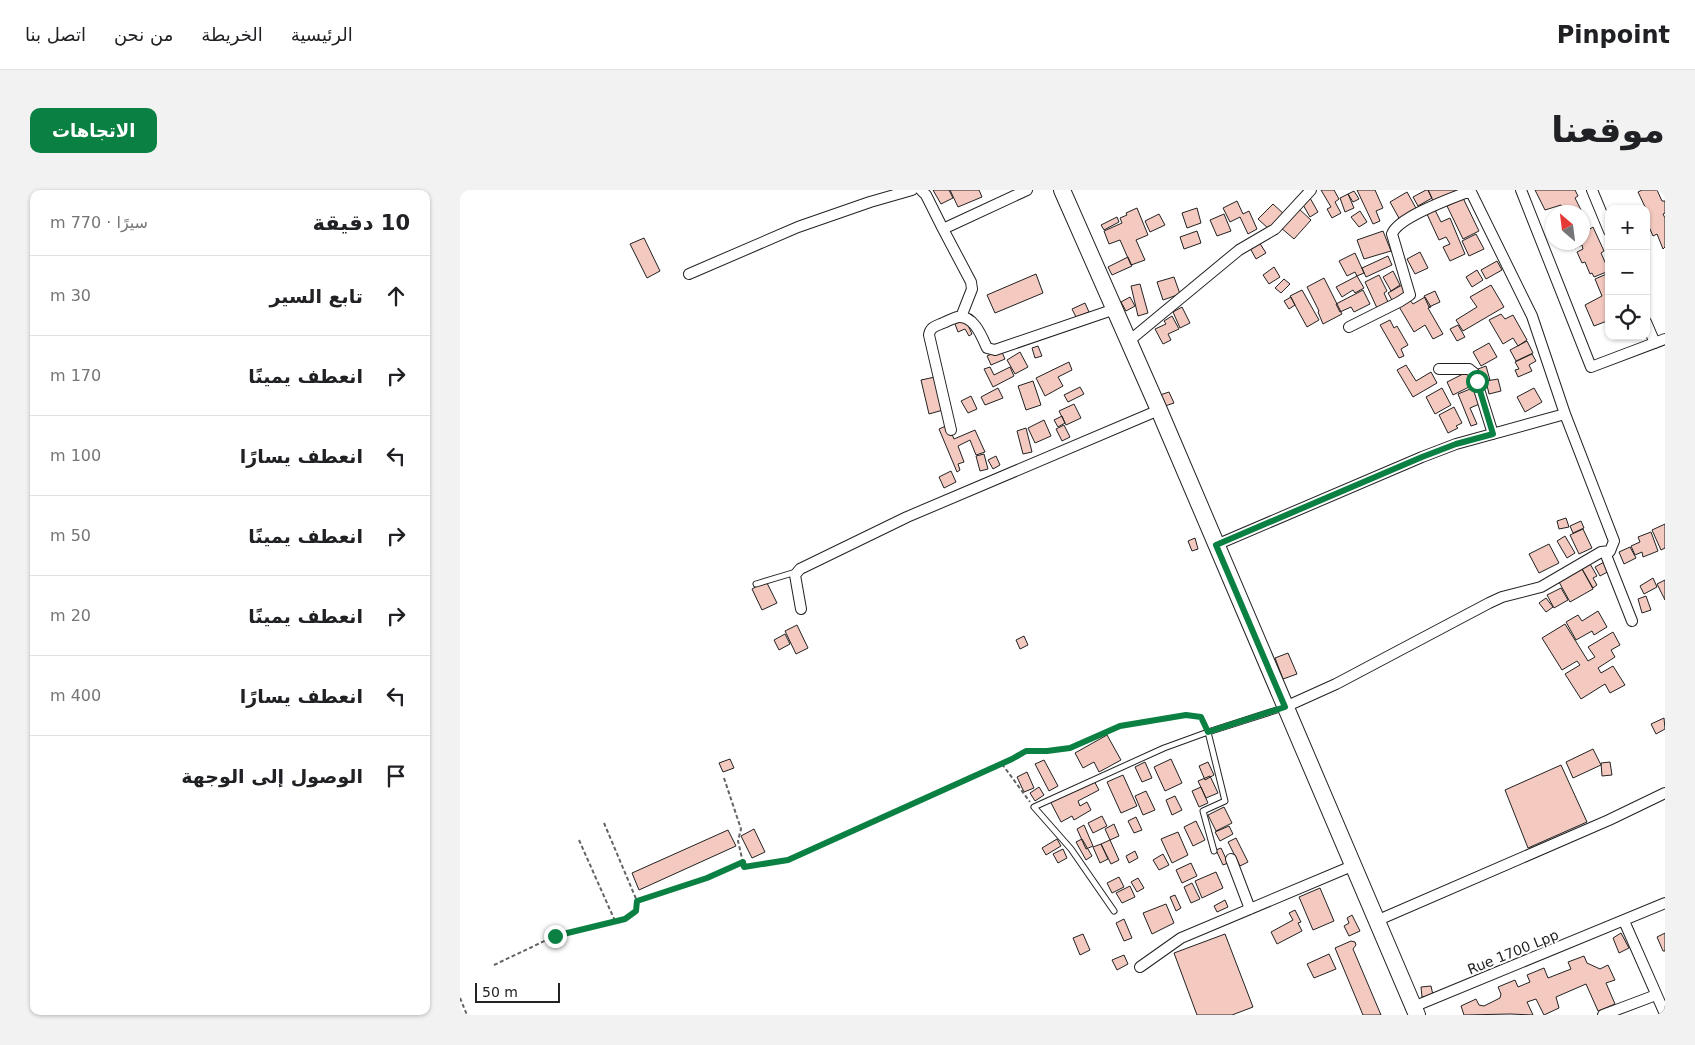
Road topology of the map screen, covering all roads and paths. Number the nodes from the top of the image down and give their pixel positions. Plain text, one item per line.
1 (912, 190) edge
2 (1027, 190) edge
3 (1062, 190) edge
4 (1311, 190) edge
5 (1470, 190) edge
6 (1521, 190) edge
7 (1592, 190) edge
8 (924, 192) edge
9 (1605, 221) edge
10 (943, 229) junction
11 (689, 274) dead end
12 (1115, 309) junction
13 (961, 317) junction
14 (1349, 327) dead end
15 (1650, 327) edge
16 (1129, 341) junction
17 (1660, 341) edge
18 (1439, 369) dead end
19 (1159, 410) junction
20 (1565, 414) junction
21 (952, 430) dead end
22 (1493, 434) junction
23 (1216, 545) junction
24 (1610, 551) junction
25 (796, 572) junction
26 (756, 584) dead end
27 (801, 609) dead end
28 (1632, 621) dead end
29 (1285, 707) junction
30 (1208, 732) junction
31 (1002, 764) junction
32 (724, 778) dead end
33 (1665, 793) edge
34 (1034, 807) junction
35 (604, 823) dead end
36 (579, 840) dead end
37 (1214, 851) dead end
38 (1231, 859) dead end
39 (743, 862) junction
40 (1352, 866) junction
41 (637, 901) junction
42 (1665, 904) edge
43 (1250, 909) junction
44 (1114, 911) dead end
45 (1376, 920) junction
46 (615, 921) junction
47 (1624, 921) junction
48 (494, 965) dead end
49 (1140, 967) dead end
50 (1656, 995) junction
51 (460, 998) edge
52 (1415, 1011) edge
53 (1665, 1014) edge
54 (468, 1015) edge
55 (1603, 1015) edge

1 - 11 street
2 - 10 street
3 - 12 main road
4 - 16 street
5 - 14 street
5 - 20 street
6 - 17 street
7 - 9 street
8 - 10 street
10 - 13 street
12 - 13 street
12 - 16 main road
13 - 21 street
15 - 17 street
16 - 19 main road
18 - 22 street
19 - 23 main road
19 - 25 street
20 - 22 street
20 - 24 street
22 - 23 street
23 - 29 main road
24 - 28 street
24 - 29 street
25 - 26 lane
25 - 27 street
29 - 30 lane
29 - 40 main road
30 - 31 path
30 - 34 lane
30 - 37 lane
31 - 34 path
31 - 39 path
32 - 39 path
33 - 45 street
34 - 44 lane
35 - 41 path
36 - 46 path
38 - 43 street
39 - 41 path
40 - 43 street
40 - 45 main road
41 - 46 path
42 - 47 street, Rue 1700 Lpp
43 - 49 street
45 - 52 main road
46 - 48 path
47 - 50 street
47 - 52 street, Rue 1700 Lpp
50 - 53 street
50 - 55 street
51 - 54 path

